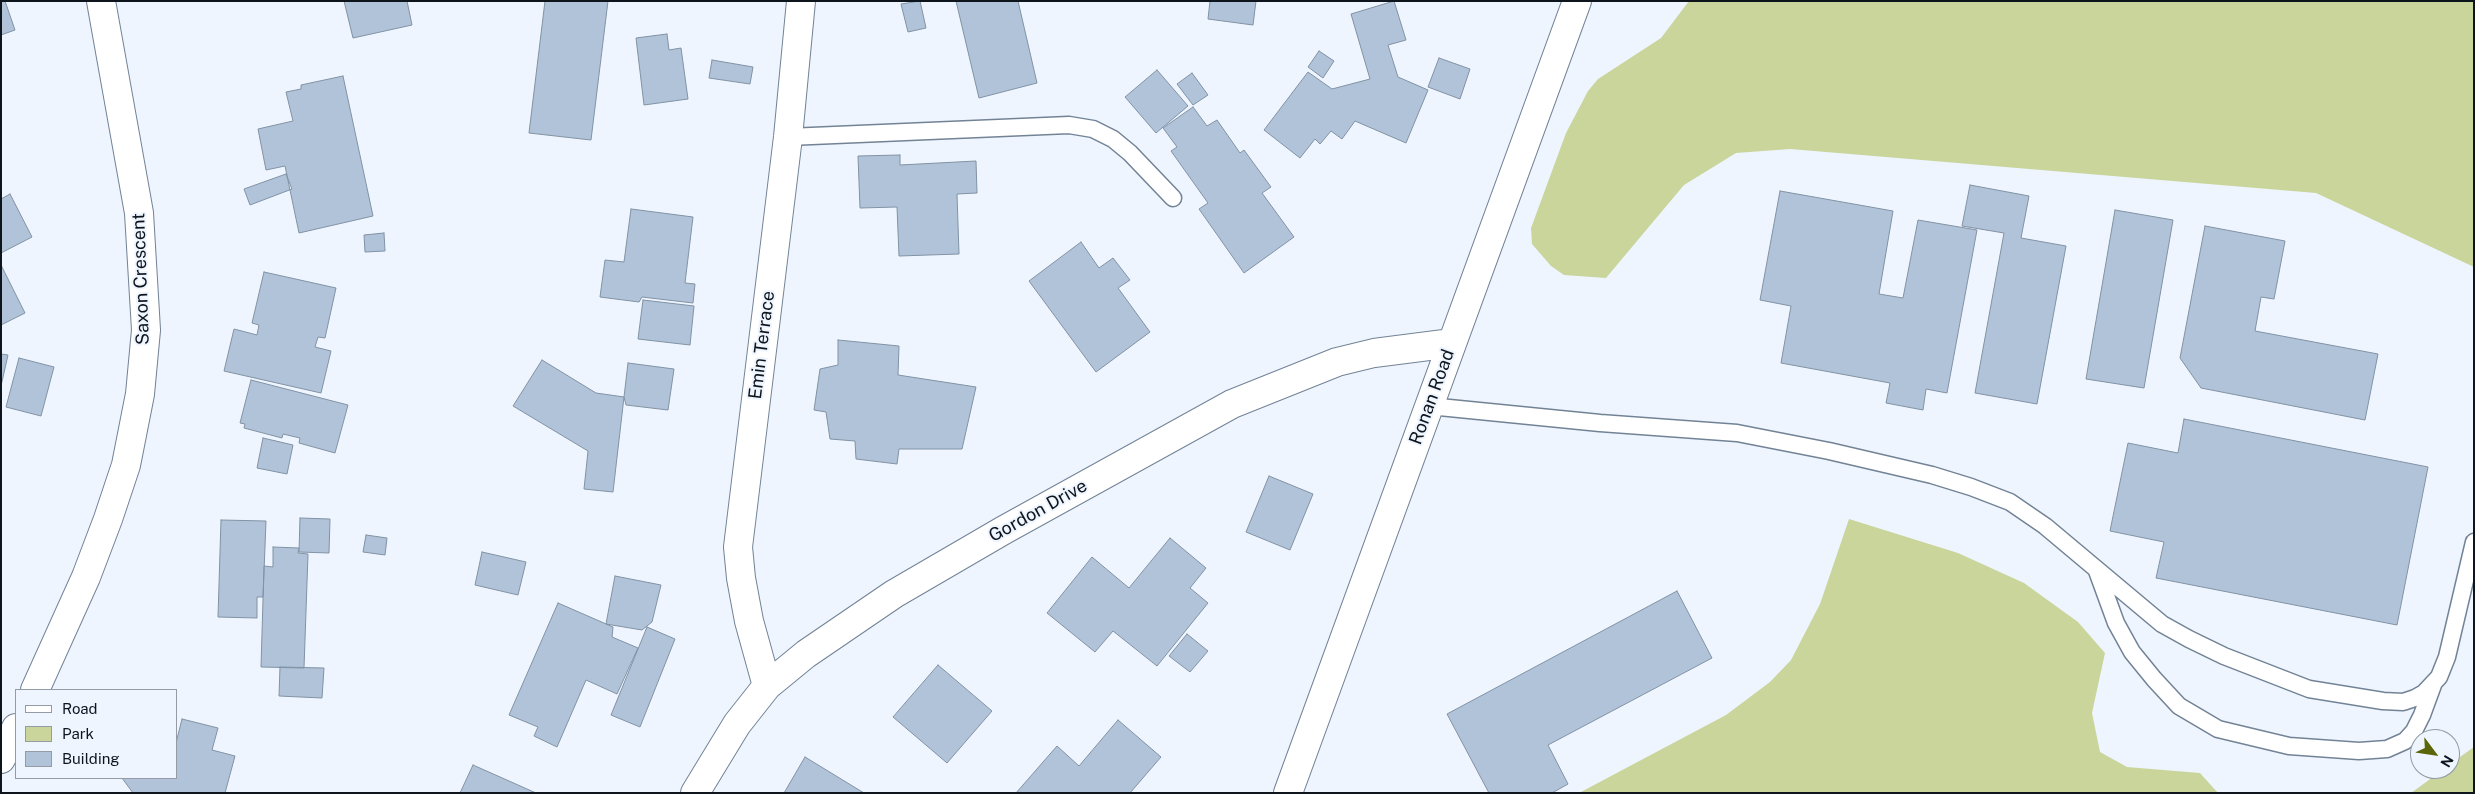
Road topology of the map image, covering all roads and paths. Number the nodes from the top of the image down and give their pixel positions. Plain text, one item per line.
1 (101, 1) edge
2 (801, 1) edge
3 (1577, 1) edge
4 (788, 137) junction
5 (1173, 198) dead end
6 (1452, 343) junction
7 (1429, 406) junction
8 (2474, 542) edge
9 (2096, 569) junction
10 (2433, 685) junction
11 (768, 686) junction
12 (34, 689) edge
13 (15, 730) edge
14 (1, 759) edge
15 (695, 793) edge
16 (1288, 793) edge

1 - 12 street, Saxon Crescent
2 - 4 street, Emin Terrace
3 - 6 street, Ronan Road
4 - 5 lane
4 - 11 street, Emin Terrace
6 - 7 street, Ronan Road
6 - 11 street, Gordon Drive
7 - 9 lane
7 - 16 street, Ronan Road
8 - 10 lane
9 - 10 lane
9 - 10 lane
11 - 15 street, Gordon Drive
13 - 14 street

